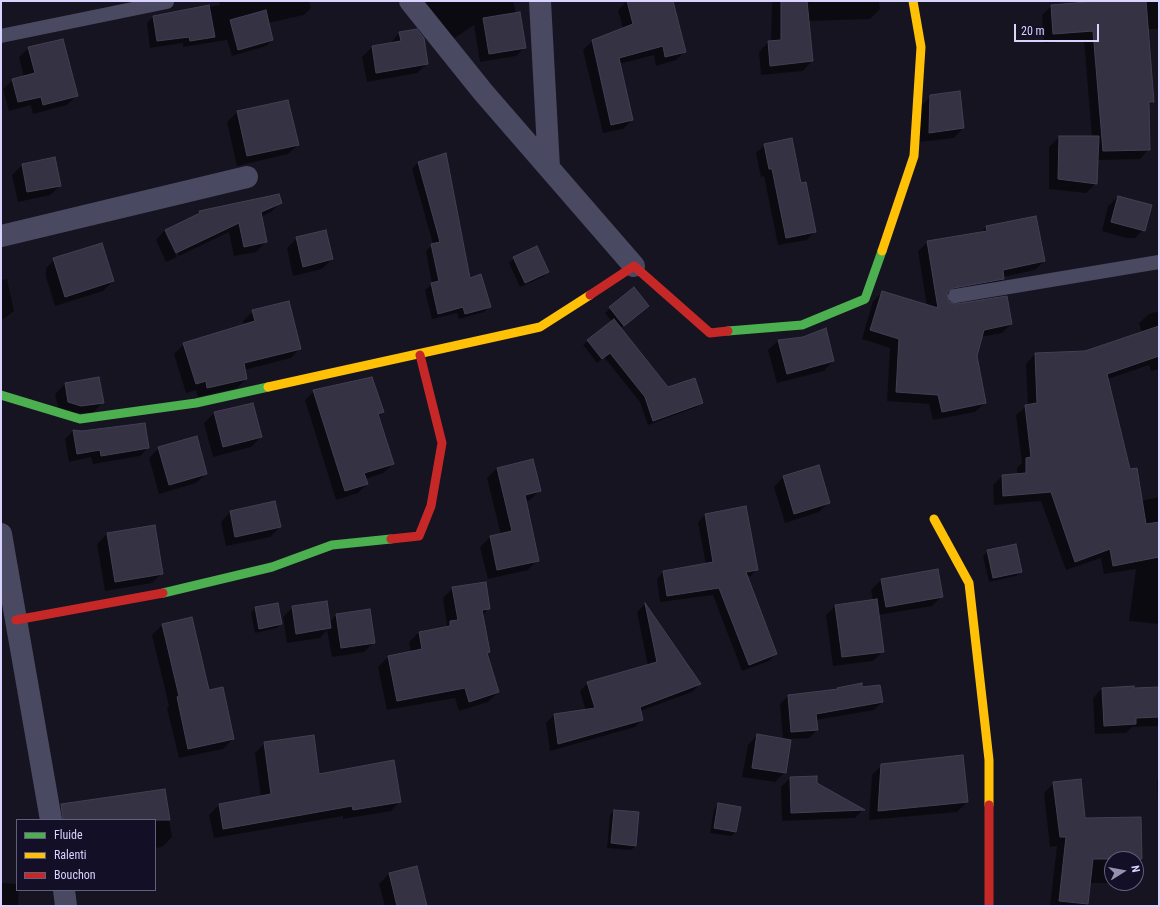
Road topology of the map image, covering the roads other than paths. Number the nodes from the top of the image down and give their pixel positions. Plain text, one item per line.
1 (410, 1) edge
2 (540, 1) edge
3 (912, 1) edge
4 (167, 2) edge
5 (1, 36) edge
6 (549, 168) junction
7 (247, 177) dead end
8 (1, 236) edge
9 (1159, 262) edge
10 (634, 266) junction
11 (956, 296) dead end
12 (420, 355) junction
13 (1, 395) edge
14 (934, 519) dead end
15 (1, 534) edge
16 (16, 620) junction
17 (51, 819) edge
18 (64, 891) edge
19 (66, 906) edge
20 (989, 906) edge

1 - 6 street
2 - 6 street
3 - 10 street
4 - 5 lane
6 - 10 street
7 - 8 street
9 - 11 lane
10 - 12 street
12 - 13 street
12 - 16 street
14 - 20 street
15 - 16 street
16 - 17 street
18 - 19 street

